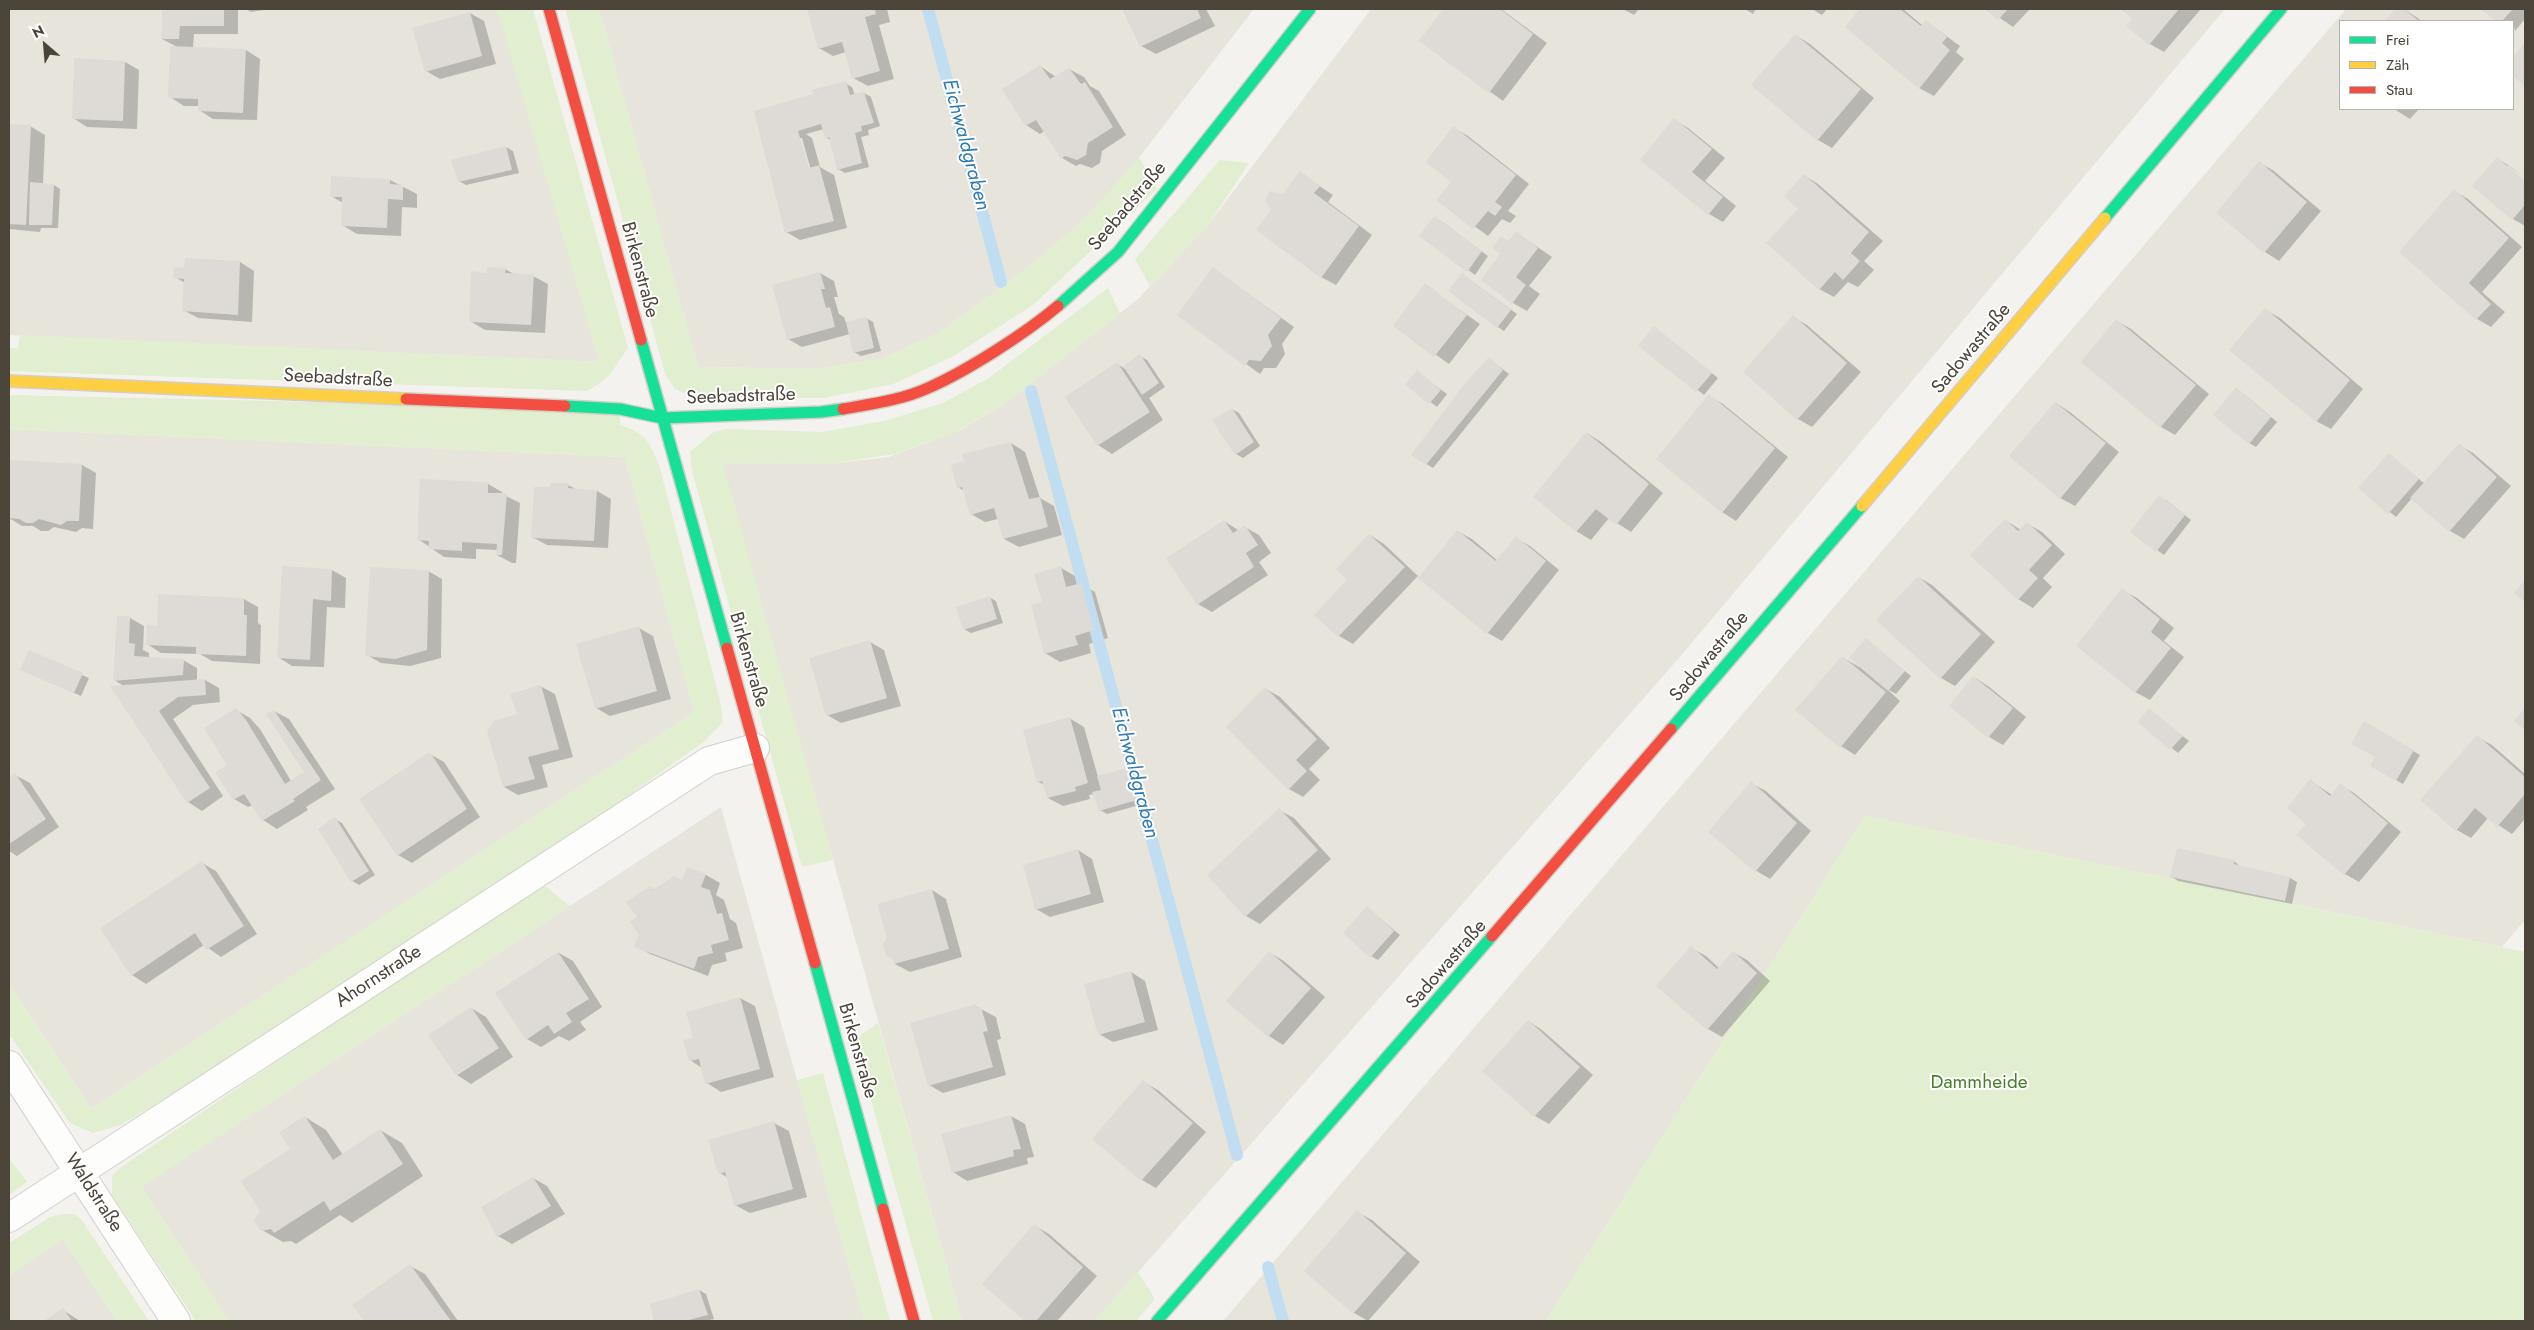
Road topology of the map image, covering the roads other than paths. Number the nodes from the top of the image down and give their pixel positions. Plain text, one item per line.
1 (549, 9) edge
2 (1310, 9) edge
3 (2281, 9) edge
4 (9, 381) edge
5 (662, 418) junction
6 (755, 748) junction
7 (9, 1065) edge
8 (79, 1172) junction
9 (9, 1218) edge
10 (176, 1321) edge
11 (914, 1321) edge
12 (1157, 1321) edge

1 - 5 street, Birkenstraße
2 - 5 street, Seebadstraße
3 - 12 street, Sadowastraße
4 - 5 street, Seebadstraße
5 - 6 street, Birkenstraße
6 - 8 street, Ahornstraße
6 - 11 street, Birkenstraße
7 - 8 street, Waldstraße
8 - 9 street, Ahornstraße
8 - 10 street, Waldstraße

